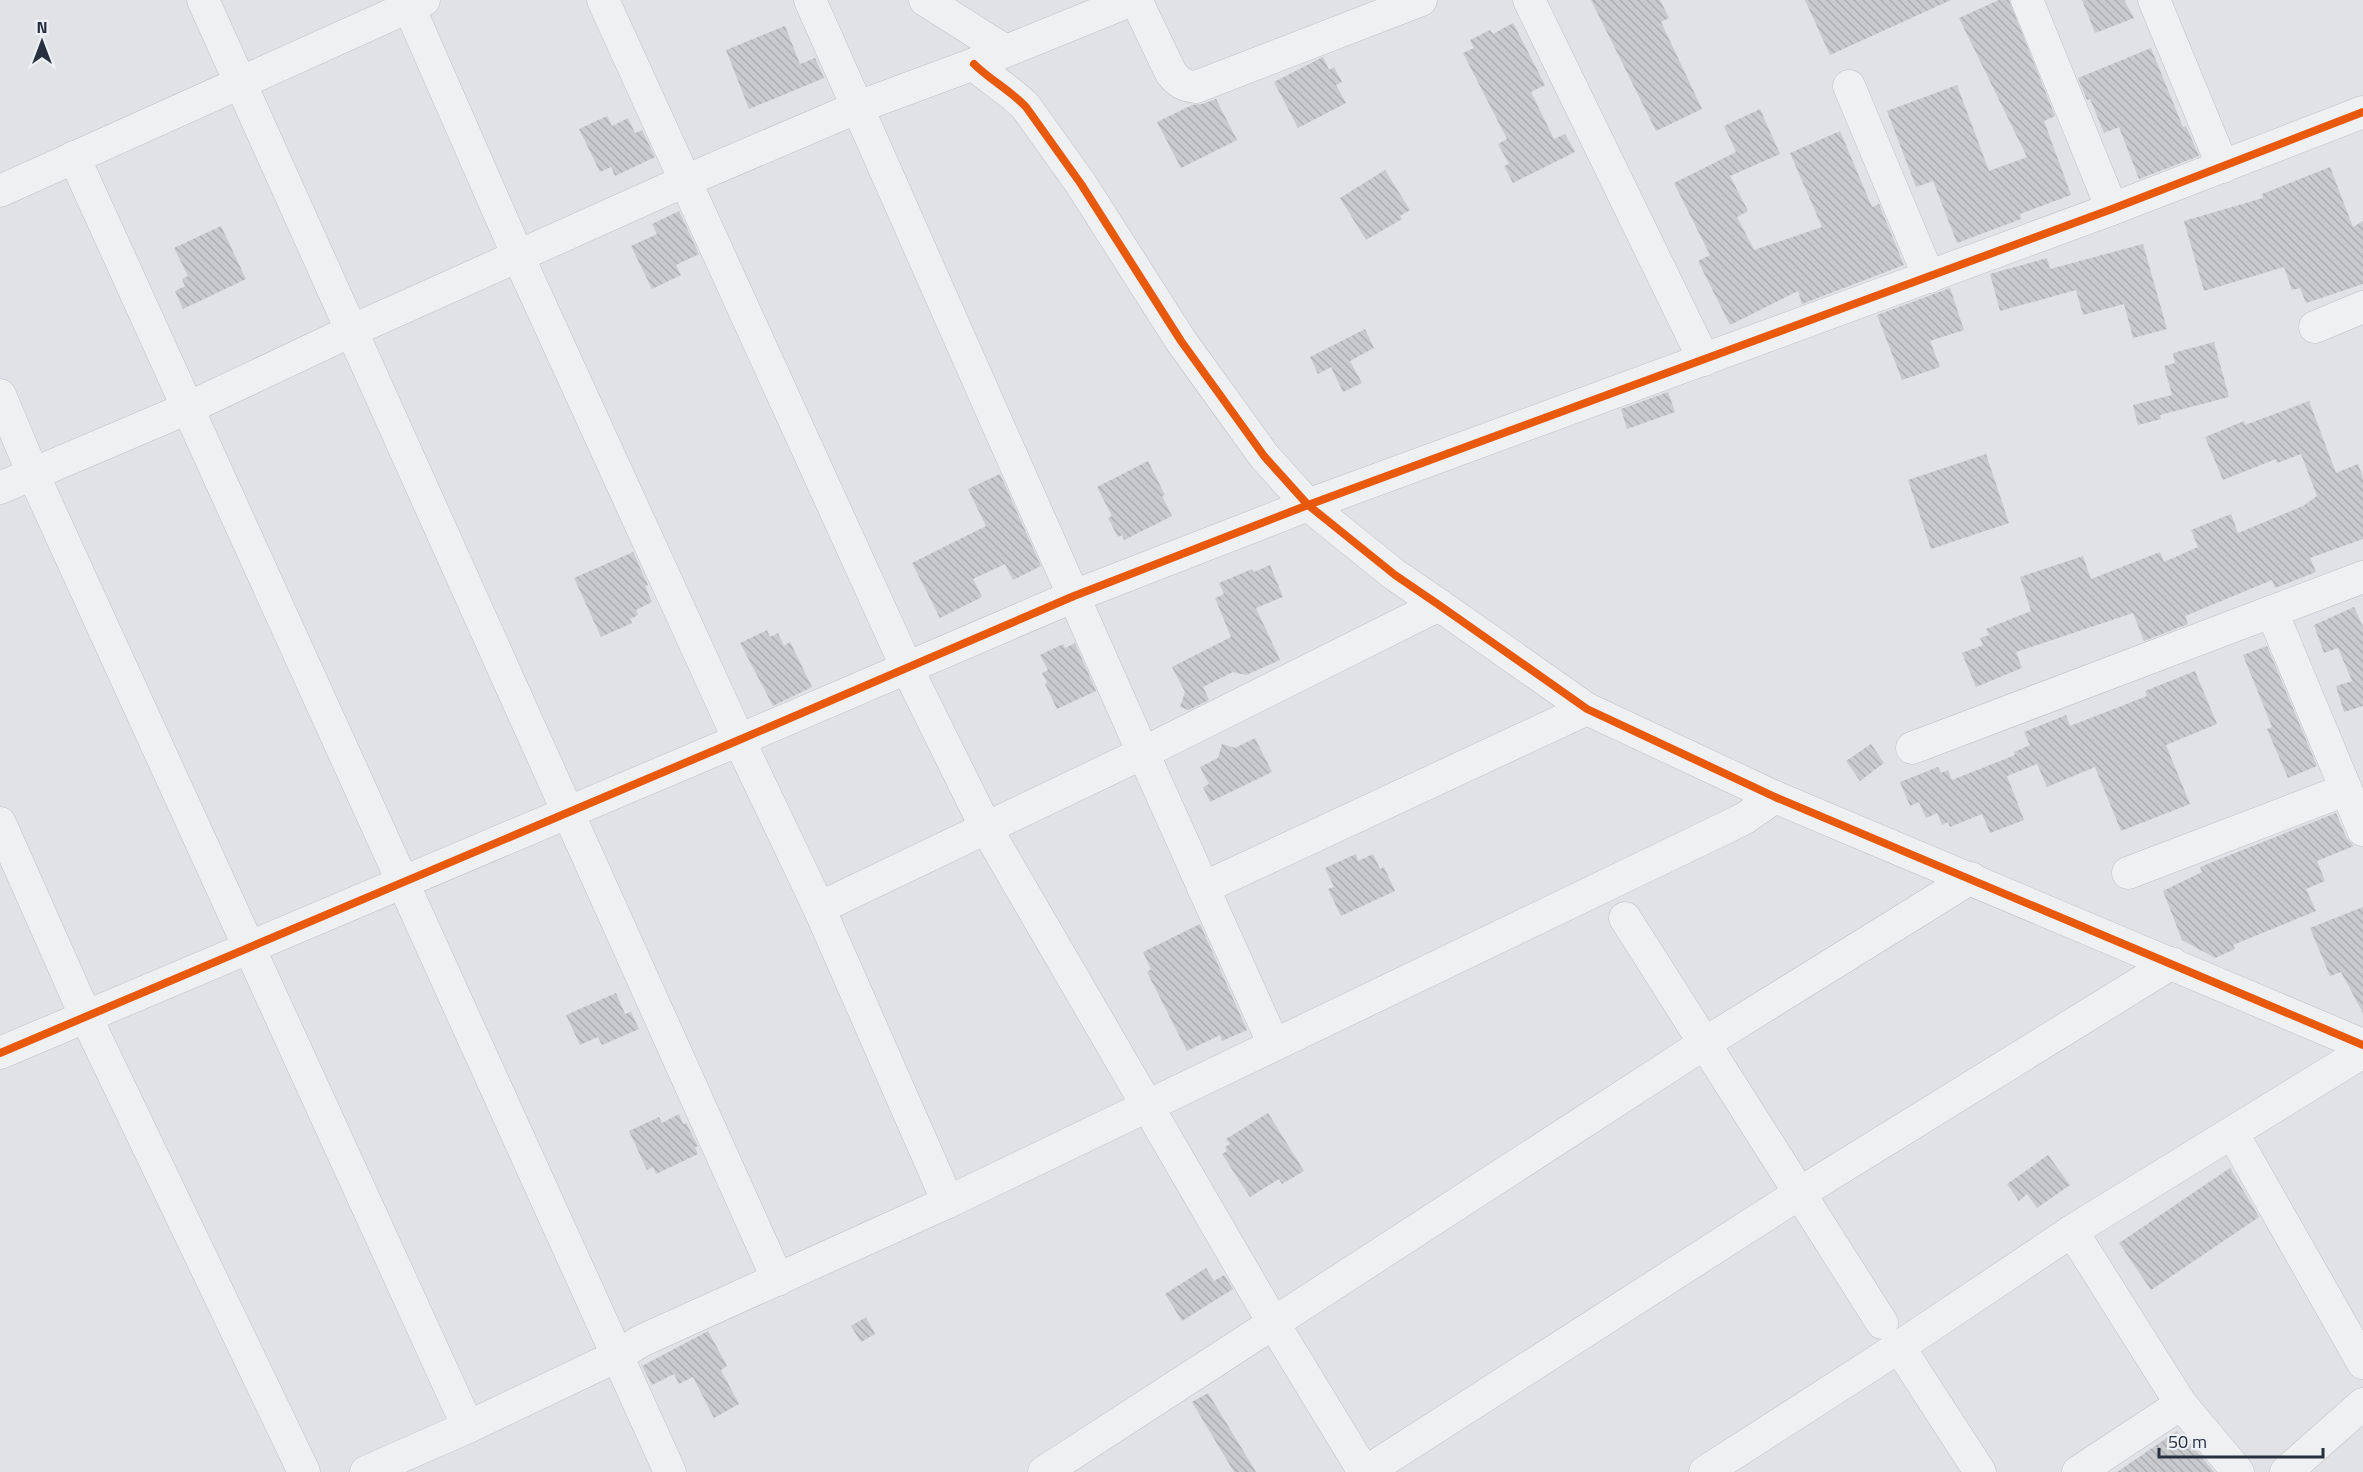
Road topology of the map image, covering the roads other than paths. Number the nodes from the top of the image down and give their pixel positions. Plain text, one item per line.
1 (203, 0) edge
2 (603, 0) edge
3 (810, 0) edge
4 (926, 0) edge
5 (1132, 0) edge
6 (1136, 0) edge
7 (1421, 0) edge
8 (1529, 0) edge
9 (2027, 0) edge
10 (2154, 0) edge
11 (413, 2) edge
12 (1004, 50) junction
13 (974, 64) junction
14 (240, 82) junction
15 (1849, 86) dead end
16 (858, 107) junction
17 (2363, 112) edge
18 (74, 157) junction
19 (2223, 167) junction
20 (685, 181) junction
21 (0, 191) edge
22 (2112, 209) junction
23 (518, 256) junction
24 (1929, 277) junction
25 (2363, 307) edge
26 (2315, 327) dead end
27 (351, 331) junction
28 (1704, 360) junction
29 (0, 395) edge
30 (188, 408) junction
31 (33, 474) junction
32 (0, 488) edge
33 (1308, 505) junction
34 (2363, 577) edge
35 (1074, 596) junction
36 (1438, 605) junction
37 (2272, 612) junction
38 (907, 668) junction
39 (1587, 709) junction
40 (739, 740) junction
41 (1911, 748) dead end
42 (1143, 753) junction
43 (2345, 790) junction
44 (1775, 796) junction
45 (568, 812) junction
46 (0, 824) edge
47 (986, 828) junction
48 (2363, 830) edge
49 (2128, 873) dead end
50 (1971, 878) junction
51 (402, 882) junction
52 (1203, 888) junction
53 (819, 908) junction
54 (1625, 918) dead end
55 (248, 948) junction
56 (2172, 963) junction
57 (86, 1017) junction
58 (1705, 1043) junction
59 (1274, 1045) junction
60 (2363, 1045) edge
61 (2363, 1052) edge
62 (0, 1053) edge
63 (1149, 1105) junction
64 (2233, 1134) junction
65 (1800, 1193) junction
66 (948, 1202) junction
67 (2072, 1231) junction
68 (778, 1280) junction
69 (1274, 1324) junction
70 (1891, 1335) junction
71 (617, 1356) junction
72 (2363, 1363) edge
73 (2181, 1404) junction
74 (2363, 1404) edge
75 (468, 1427) junction
76 (304, 1472) edge
77 (366, 1472) edge
78 (670, 1472) edge
79 (1044, 1472) edge
80 (1365, 1472) edge
81 (1706, 1472) edge
82 (1980, 1472) edge
83 (2078, 1472) edge
84 (2238, 1472) edge
85 (2286, 1472) edge

1 - 14 street
2 - 20 street
3 - 16 street
4 - 12 street
5 - 12 street
6 - 7 street
8 - 28 street
9 - 22 street
10 - 19 street
11 - 14 street
11 - 23 street
12 - 13 street
13 - 16 street
13 - 33 street
14 - 18 street
14 - 27 street
15 - 24 street
16 - 20 street
16 - 35 street
17 - 19 street
18 - 21 street
18 - 30 street
19 - 22 street
20 - 23 street
20 - 38 street
22 - 24 street
23 - 27 street
23 - 40 street
24 - 28 street
25 - 26 street
27 - 30 street
27 - 45 street
28 - 33 street
29 - 31 street
30 - 31 street
30 - 51 street
31 - 32 street
31 - 55 street
33 - 35 street
33 - 36 street
34 - 37 street
35 - 38 street
35 - 42 street
36 - 39 street
36 - 42 street
37 - 41 street
37 - 43 street
38 - 40 street
38 - 47 street
39 - 44 street
39 - 52 street
40 - 45 street
40 - 53 street
42 - 47 street
42 - 52 street
43 - 48 street
43 - 49 street
44 - 50 street
44 - 59 street
45 - 51 street
45 - 68 street
46 - 57 street
47 - 53 street
47 - 63 street
50 - 56 street
50 - 58 street
51 - 55 street
51 - 71 street
52 - 59 street
53 - 66 street
54 - 58 street
55 - 57 street
55 - 75 street
56 - 60 street
56 - 65 street
57 - 62 street
57 - 76 street
58 - 65 street
58 - 69 street
59 - 63 street
61 - 64 street
63 - 66 street
63 - 69 street
64 - 67 street
64 - 72 street
65 - 70 street
65 - 80 street
66 - 68 street
67 - 70 street
67 - 73 street
68 - 71 street
69 - 79 street
69 - 80 street
70 - 81 street
70 - 82 street
71 - 75 street
71 - 78 street
73 - 83 street
73 - 84 street
74 - 85 street
75 - 77 street

